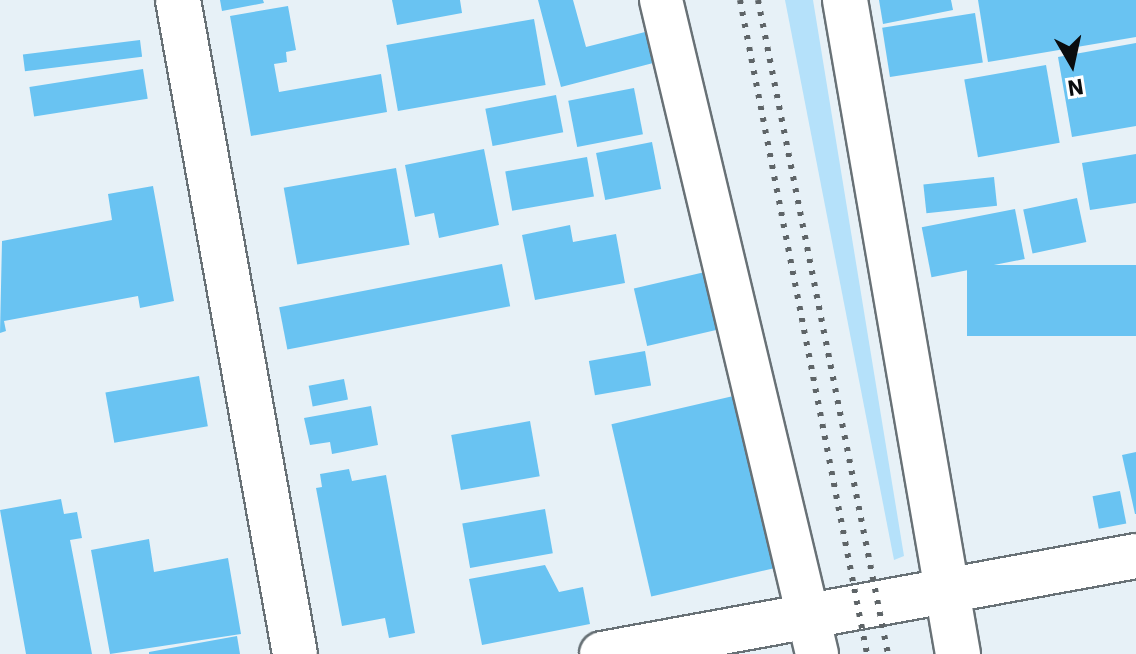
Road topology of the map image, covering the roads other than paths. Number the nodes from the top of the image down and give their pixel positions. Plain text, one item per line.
1 (178, 0) edge
2 (661, 0) edge
3 (845, 0) edge
4 (1136, 556) edge
5 (945, 590) junction
6 (813, 635) edge
7 (295, 654) edge
8 (602, 654) edge
9 (958, 654) edge

1 - 7 street
2 - 6 street
3 - 5 street
4 - 5 street
5 - 6 street
5 - 9 street
6 - 8 street

